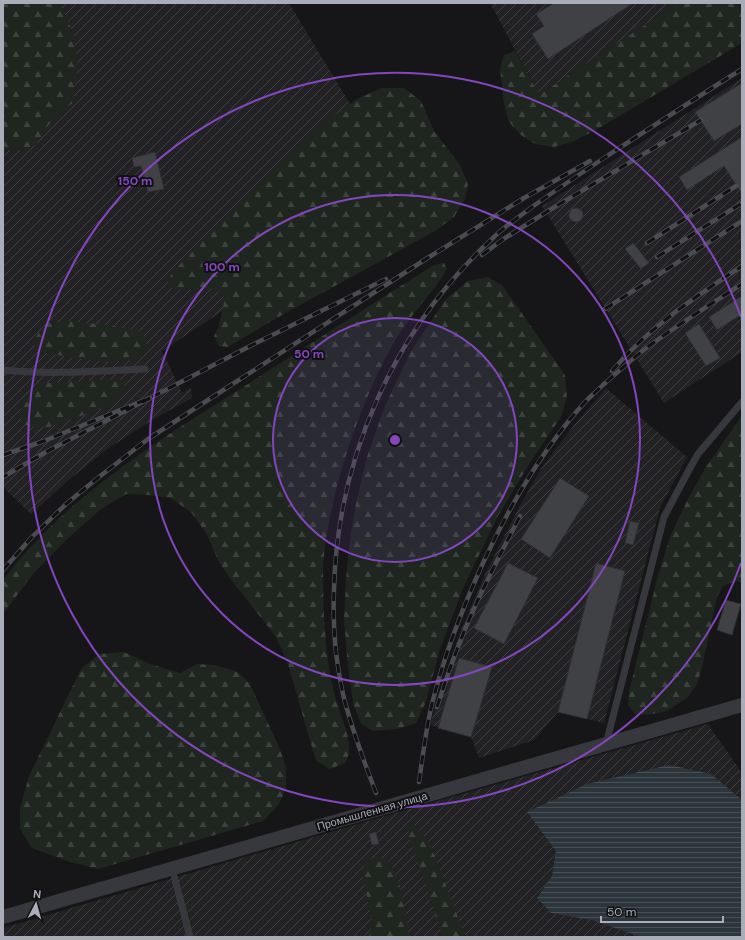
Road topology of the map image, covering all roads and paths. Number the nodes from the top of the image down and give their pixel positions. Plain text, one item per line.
1 (145, 369) dead end
2 (3, 370) edge
3 (742, 402) edge
4 (742, 706) edge
5 (606, 744) junction
6 (172, 868) junction
7 (3, 917) edge
8 (190, 937) edge

1 - 2 lane
3 - 5 lane
4 - 5 street, Промышленная улица
5 - 6 street, Промышленная улица
6 - 7 street, Промышленная улица
6 - 8 lane

